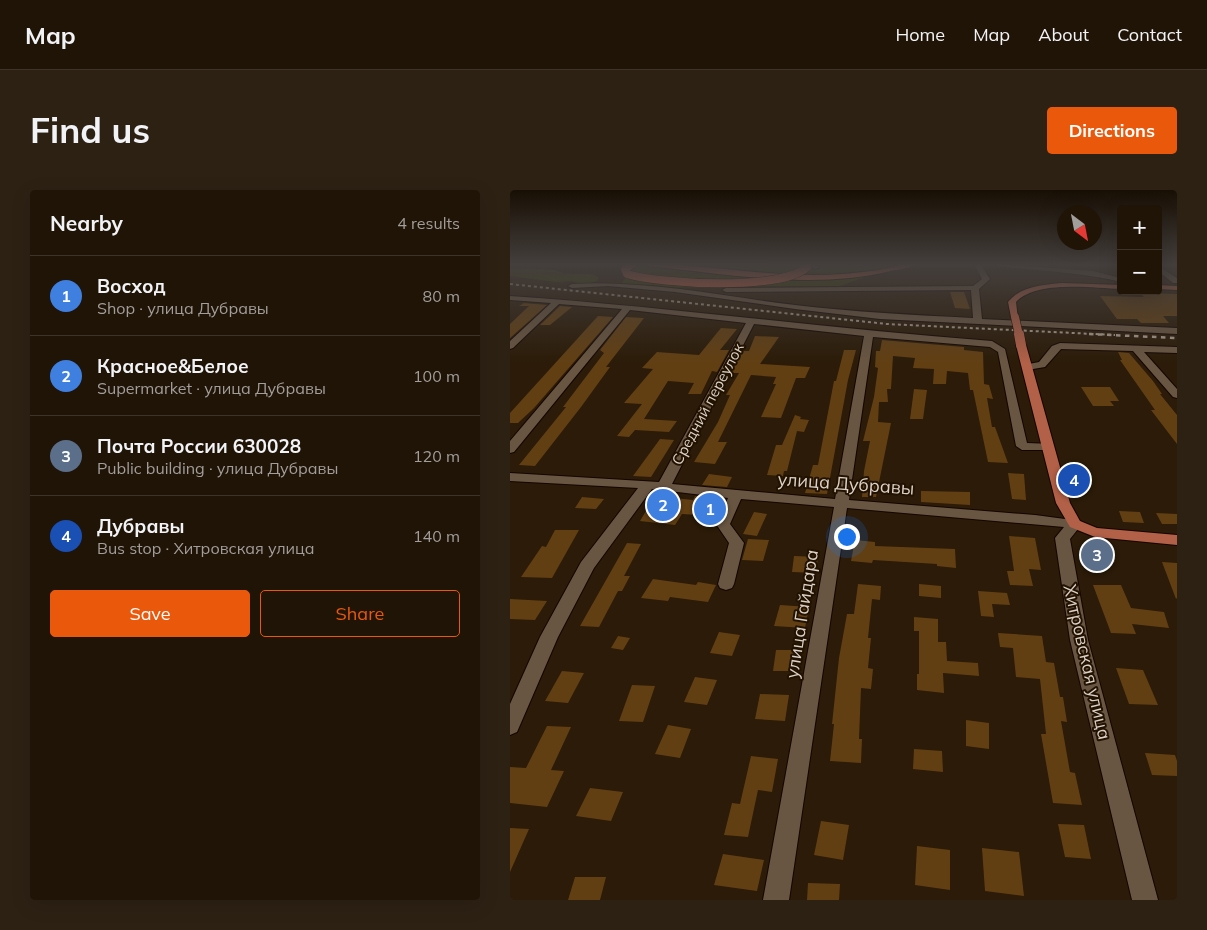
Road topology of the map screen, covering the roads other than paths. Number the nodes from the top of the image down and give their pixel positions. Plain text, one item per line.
1 (723, 297) edge
2 (974, 297) edge
3 (1014, 297) edge
4 (510, 298) edge
5 (556, 303) junction
6 (627, 308) junction
7 (978, 321) junction
8 (751, 322) junction
9 (1177, 331) edge
10 (869, 334) junction
11 (510, 346) edge
12 (1137, 350) junction
13 (1177, 350) edge
14 (1027, 367) junction
15 (1010, 387) junction
16 (1033, 388) junction
17 (1177, 395) edge
18 (1017, 417) junction
19 (1040, 418) junction
20 (1048, 447) junction
21 (510, 449) edge
22 (510, 477) edge
23 (656, 485) junction
24 (736, 495) junction
25 (840, 502) junction
26 (1075, 524) junction
27 (1177, 540) edge
28 (726, 584) dead end
29 (510, 726) edge
30 (776, 900) edge
31 (1145, 900) edge

1 - 7 street
2 - 7 street
3 - 14 main road, bridge
4 - 5 street
5 - 6 street
5 - 11 street
6 - 8 street
6 - 21 street
7 - 9 street
8 - 10 street
8 - 23 street, Средний переулок
10 - 15 street
10 - 25 street, улица Гайдара
12 - 13 street
12 - 14 street
12 - 17 street
14 - 16 main road
15 - 16 street
15 - 18 street
16 - 19 main road
18 - 19 street
18 - 20 street
19 - 20 main road
20 - 26 main road
22 - 23 street, улица Дубравы
23 - 24 street, улица Дубравы
23 - 29 street, Средний переулок
24 - 25 street, улица Дубравы
24 - 28 street
25 - 26 street, улица Дубравы
25 - 30 street, улица Гайдара
26 - 27 main road, улица Дубравы
26 - 31 street, Хитровская улица

